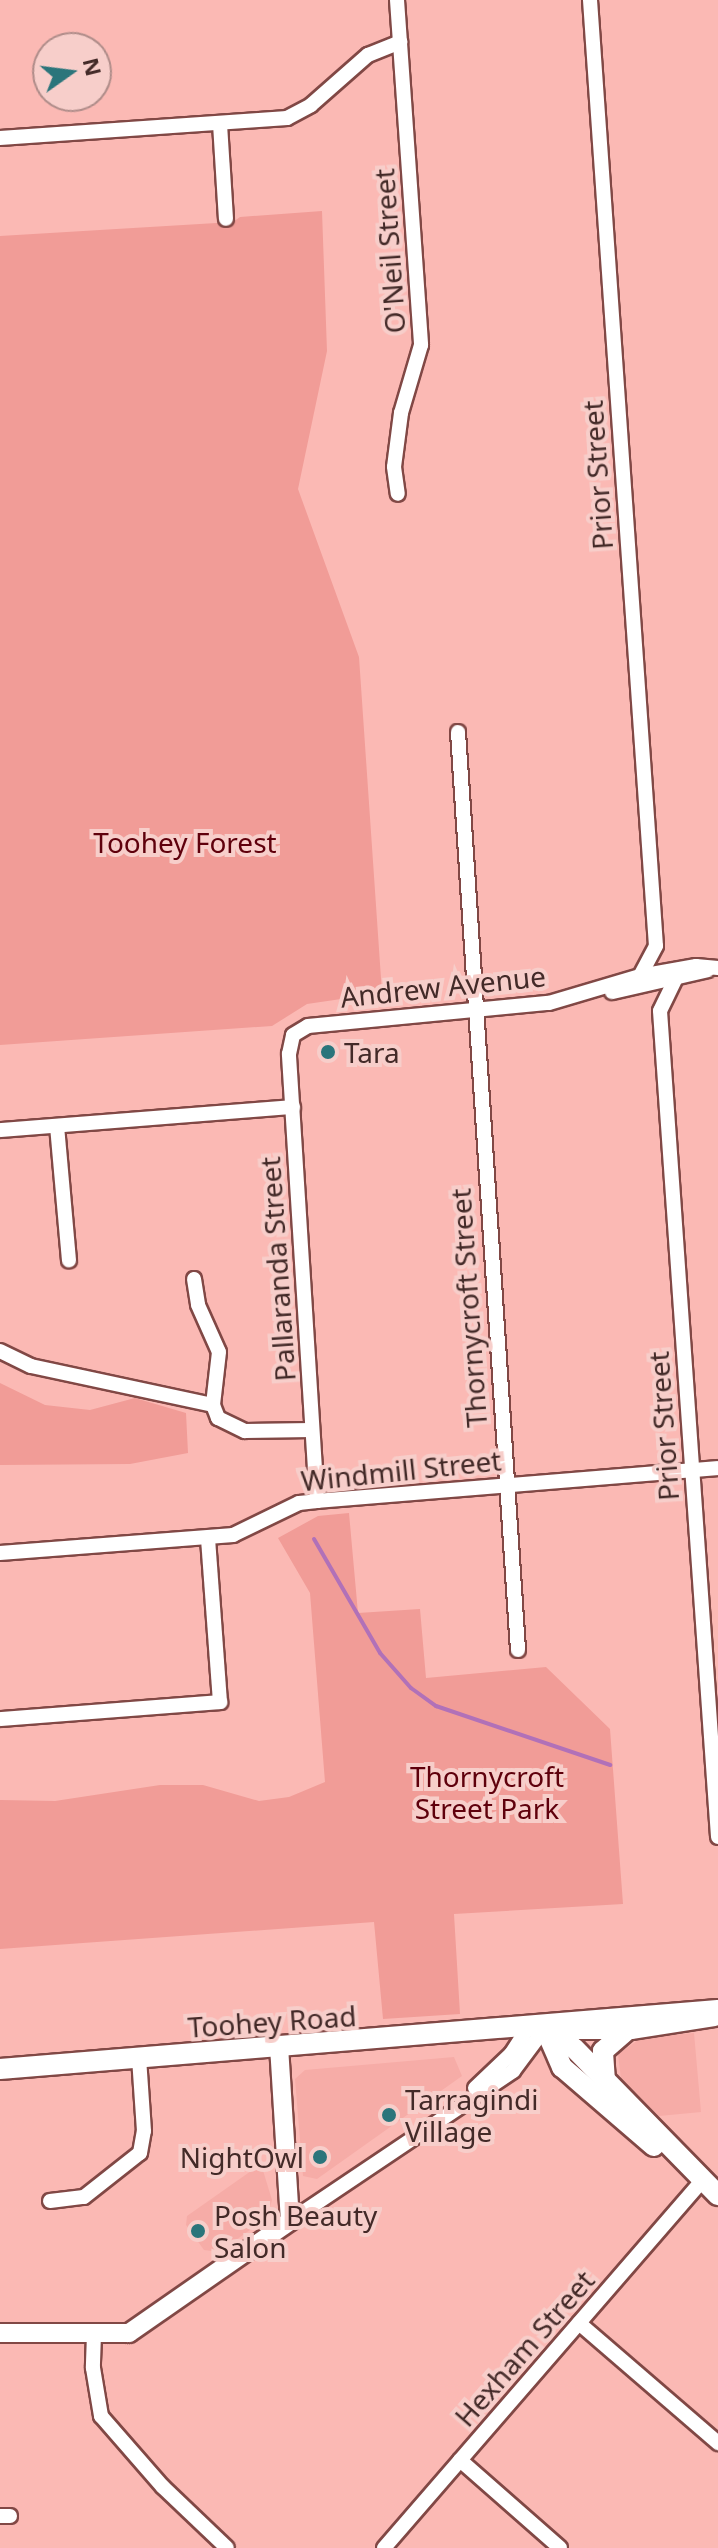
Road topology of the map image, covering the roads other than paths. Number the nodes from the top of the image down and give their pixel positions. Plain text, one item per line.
1 (397, 0) edge
2 (590, 0) edge
3 (400, 42) junction
4 (220, 124) junction
5 (0, 138) edge
6 (226, 219) dead end
7 (398, 494) dead end
8 (458, 732) dead end
9 (656, 946) junction
10 (714, 969) edge
11 (676, 974) junction
12 (640, 981) junction
13 (476, 1010) junction
14 (660, 1011) junction
15 (293, 1035) joint
16 (293, 1107) junction
17 (57, 1126) junction
18 (0, 1130) edge
19 (69, 1260) dead end
20 (194, 1279) dead end
21 (0, 1351) edge
22 (213, 1405) junction
23 (312, 1430) junction
24 (718, 1468) edge
25 (692, 1470) junction
26 (507, 1485) junction
27 (317, 1501) junction
28 (208, 1539) junction
29 (0, 1553) edge
30 (518, 1650) dead end
31 (0, 1719) edge
32 (718, 1837) edge
33 (718, 2013) edge
34 (540, 2028) junction
35 (631, 2029) junction
36 (279, 2047) junction
37 (139, 2058) junction
38 (0, 2069) edge
39 (608, 2084) junction
40 (710, 2188) edge
41 (50, 2201) dead end
42 (290, 2221) junction
43 (579, 2323) junction
44 (0, 2333) edge
45 (94, 2334) junction
46 (718, 2443) edge
47 (460, 2460) junction
48 (227, 2548) edge
49 (384, 2548) edge
50 (560, 2548) edge

1 - 3 street, O'Neil Street
2 - 9 street, Prior Street
3 - 4 street
3 - 7 street, O'Neil Street
4 - 5 street
4 - 6 street
8 - 13 street, Thornycroft Street
9 - 11 street
9 - 12 street
10 - 11 street, Andrew Avenue
11 - 12 street, Andrew Avenue
11 - 14 street, Prior Street
12 - 13 street, Andrew Avenue
12 - 14 street
13 - 15 street, Andrew Avenue
13 - 26 street, Thornycroft Street
14 - 25 street, Prior Street
15 - 16 street, Pallaranda Street
16 - 17 street
16 - 23 street, Pallaranda Street
17 - 18 street
17 - 19 street
20 - 22 street
21 - 22 street
22 - 23 street
23 - 27 street, Pallaranda Street
24 - 25 street, Windmill Street
25 - 26 street, Windmill Street
25 - 32 street, Prior Street
26 - 27 street, Windmill Street
26 - 30 street, Thornycroft Street
27 - 28 street, Windmill Street
28 - 29 street, Windmill Street
28 - 31 street
33 - 34 main road, Toohey Road
33 - 35 main road, Toohey Road
34 - 35 main road, Toohey Road
34 - 36 main road, Toohey Road
34 - 39 main road
34 - 40 main road
34 - 42 street
35 - 39 main road
36 - 37 main road, Toohey Road
36 - 42 street
37 - 38 main road, Toohey Road
37 - 41 street
39 - 40 main road
40 - 43 street, Hexham Street
42 - 45 street
43 - 46 street
43 - 47 street, Hexham Street
44 - 45 street
45 - 48 street
47 - 49 street, Hexham Street
47 - 50 street

